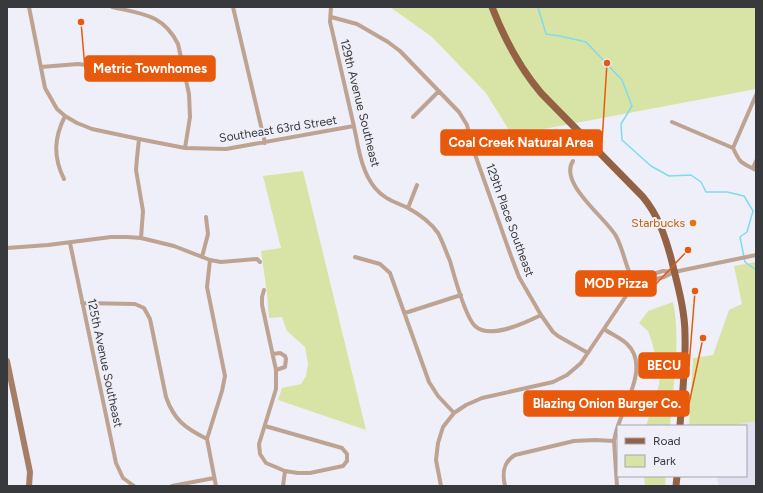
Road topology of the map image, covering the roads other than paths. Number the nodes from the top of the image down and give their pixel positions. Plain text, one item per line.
1 (29, 7) edge
2 (112, 7) edge
3 (233, 7) edge
4 (331, 7) edge
5 (492, 7) edge
6 (330, 17) junction
7 (41, 67) junction
8 (119, 69) dead end
9 (439, 91) junction
10 (756, 95) edge
11 (65, 116) junction
12 (413, 117) dead end
13 (672, 122) dead end
14 (354, 126) junction
15 (139, 140) junction
16 (264, 143) junction
17 (185, 148) junction
18 (733, 148) junction
19 (573, 161) dead end
20 (756, 161) edge
21 (754, 169) edge
22 (64, 179) dead end
23 (417, 185) dead end
24 (408, 208) junction
25 (206, 217) dead end
26 (141, 238) junction
27 (70, 243) junction
28 (7, 248) edge
29 (756, 255) edge
30 (202, 257) junction
31 (356, 257) dead end
32 (210, 260) junction
33 (260, 262) dead end
34 (674, 272) junction
35 (635, 284) junction
36 (264, 290) dead end
37 (461, 295) junction
38 (82, 302) junction
39 (405, 313) junction
40 (540, 315) junction
41 (604, 329) junction
42 (588, 353) junction
43 (273, 354) junction
44 (7, 361) edge
45 (276, 370) junction
46 (10, 393) edge
47 (454, 412) junction
48 (617, 425) edge
49 (680, 425) edge
50 (265, 426) junction
51 (617, 426) edge
52 (207, 439) junction
53 (614, 441) junction
54 (285, 471) junction
55 (214, 478) junction
56 (29, 486) edge
57 (134, 486) edge
58 (172, 486) edge
59 (216, 486) edge
60 (283, 486) edge
61 (441, 486) edge
62 (505, 486) edge
63 (617, 486) edge

1 - 7 street
2 - 17 street
3 - 16 street
4 - 6 street, 129th Avenue Southeast
5 - 34 main road
6 - 9 street, 129th Place Southeast
6 - 14 street, 129th Avenue Southeast
7 - 8 street
7 - 11 street
9 - 12 street
9 - 40 street, 129th Place Southeast
10 - 18 street
11 - 15 street, Southeast 63rd Street
11 - 22 street
13 - 18 street
14 - 16 street, Southeast 63rd Street
14 - 24 street, 129th Avenue Southeast
15 - 17 street, Southeast 63rd Street
15 - 26 street
16 - 17 street, Southeast 63rd Street
18 - 21 street
19 - 35 street
20 - 21 street
23 - 24 street
24 - 37 street, 129th Avenue Southeast
25 - 30 street
26 - 27 street
26 - 30 street
27 - 28 street
27 - 38 street, 125th Avenue Southeast
29 - 34 street
30 - 32 street
31 - 39 street
32 - 33 street
32 - 52 street
34 - 35 street
34 - 35 street
34 - 49 main road
35 - 41 street
36 - 43 street
37 - 39 street
37 - 40 street, 129th Avenue Southeast
38 - 52 street
38 - 57 street, 125th Avenue Southeast
39 - 47 street
40 - 42 street, 129th Place Southeast
41 - 42 street
41 - 48 street
42 - 47 street
43 - 45 street
43 - 45 street
44 - 46 street
45 - 50 street
46 - 56 street
47 - 61 street
50 - 54 street
50 - 54 street
51 - 53 street
52 - 55 street
53 - 62 street
53 - 63 street
54 - 60 street
55 - 58 street
55 - 59 street

